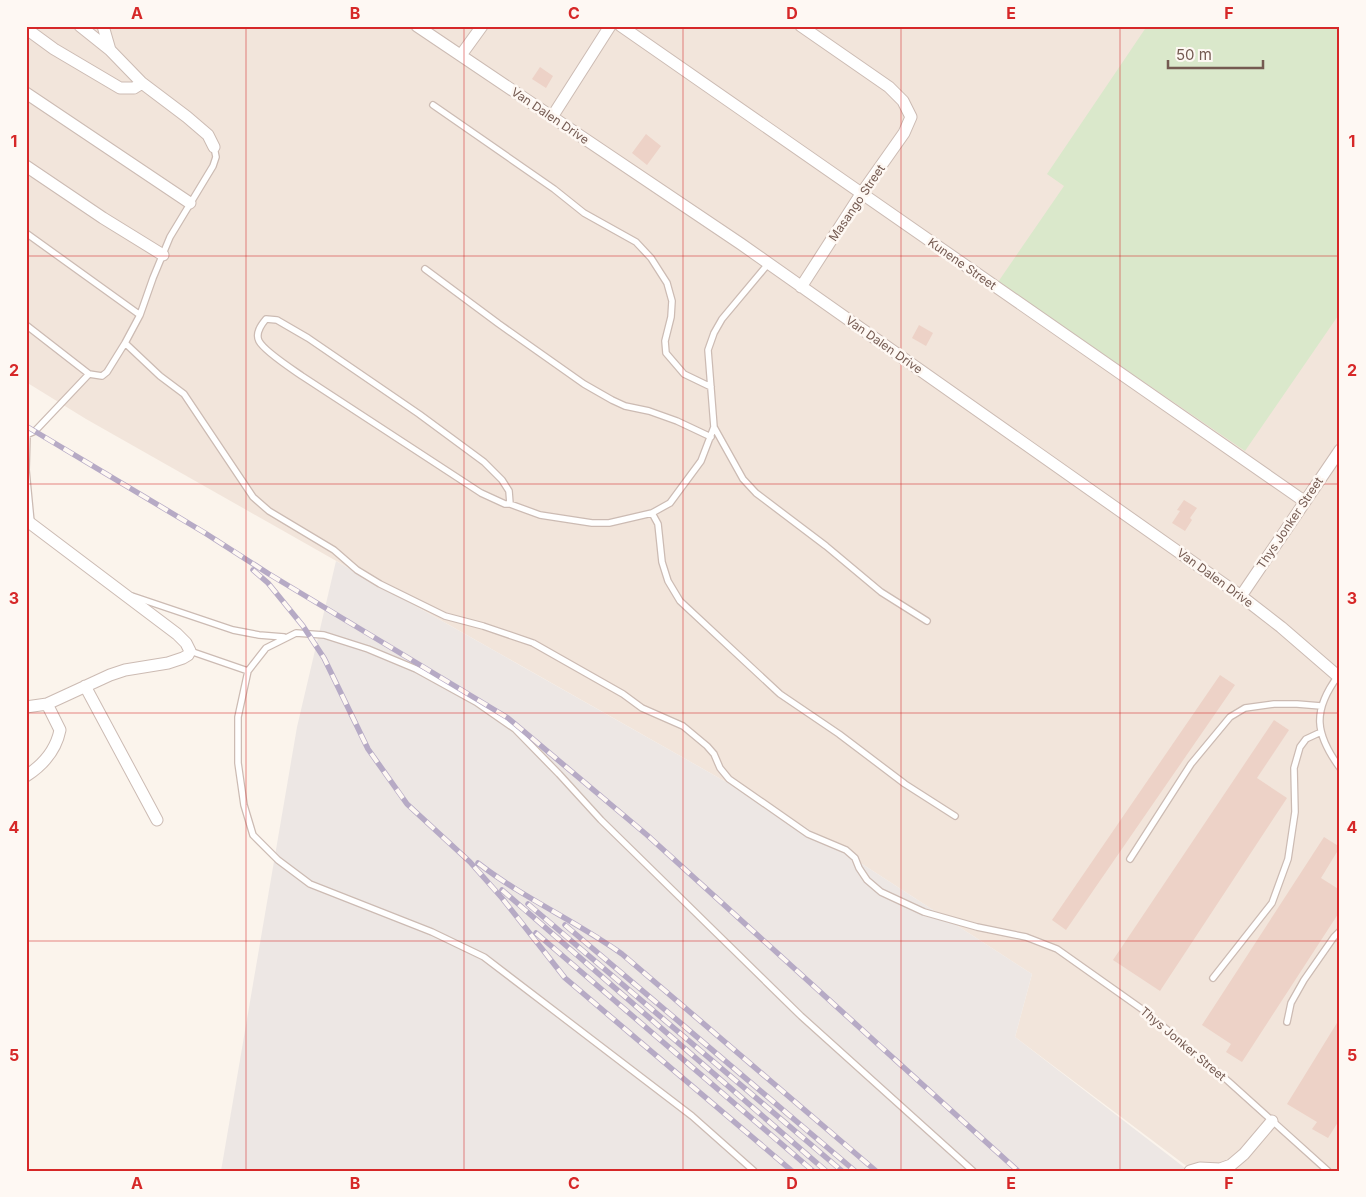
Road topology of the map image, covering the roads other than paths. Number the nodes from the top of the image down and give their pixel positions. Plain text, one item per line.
1 (80, 26) edge
2 (103, 26) edge
3 (418, 26) edge
4 (482, 26) edge
5 (610, 26) edge
6 (621, 26) edge
7 (802, 26) edge
8 (26, 27) edge
9 (110, 50) junction
10 (461, 55) junction
11 (142, 83) junction
12 (26, 93) edge
13 (433, 105) dead end
14 (552, 118) junction
15 (214, 147) joint
16 (26, 166) edge
17 (861, 194) junction
18 (190, 204) junction
19 (26, 233) edge
20 (163, 255) junction
21 (768, 264) junction
22 (425, 269) dead end
23 (801, 287) junction
24 (140, 315) junction
25 (26, 325) edge
26 (125, 343) junction
27 (89, 374) junction
28 (711, 387) junction
29 (714, 427) junction
30 (26, 435) edge
31 (711, 436) junction
32 (1340, 450) edge
33 (1304, 501) junction
34 (510, 504) junction
35 (652, 513) junction
36 (29, 522) edge
37 (124, 594) junction
38 (1241, 596) junction
39 (927, 621) dead end
40 (286, 638) junction
41 (190, 651) junction
42 (248, 671) junction
43 (1339, 677) edge
44 (85, 686) junction
45 (47, 704) junction
46 (1322, 706) junction
47 (26, 707) edge
48 (1321, 732) junction
49 (1340, 768) edge
50 (26, 776) edge
51 (955, 816) dead end
52 (157, 820) dead end
53 (1130, 859) dead end
54 (1340, 931) edge
55 (1213, 978) dead end
56 (1287, 1022) dead end
57 (1272, 1121) junction
58 (754, 1171) edge
59 (973, 1171) edge
60 (1190, 1171) edge
61 (1328, 1171) edge

1 - 9 street
2 - 9 street
3 - 10 street, Van Dalen Drive
4 - 10 street
5 - 14 street
6 - 17 street, Kunene Street
7 - 17 street, Masango Street
8 - 11 street
9 - 11 street
10 - 14 street, Van Dalen Drive
11 - 15 street
12 - 18 street
13 - 28 lane
14 - 21 street, Van Dalen Drive
15 - 18 lane
16 - 20 street
17 - 23 street, Masango Street
17 - 33 street, Kunene Street
18 - 20 lane
19 - 24 lane
20 - 24 lane
21 - 23 street, Van Dalen Drive
21 - 28 lane
22 - 31 lane
23 - 38 street, Van Dalen Drive
24 - 26 lane
25 - 27 lane
26 - 27 lane
26 - 57 lane, Thys Jonker Street
27 - 30 lane
28 - 29 lane
29 - 31 lane
29 - 39 lane
30 - 36 lane
31 - 35 lane
32 - 33 street, Thys Jonker Street
33 - 38 street, Thys Jonker Street
34 - 34 lane
34 - 35 lane
35 - 51 lane
36 - 37 street
37 - 40 lane
37 - 41 street
38 - 43 street, Van Dalen Drive
40 - 42 lane
40 - 59 lane
41 - 42 lane
41 - 44 street
42 - 58 lane
43 - 46 lane
44 - 45 street
44 - 52 street
45 - 47 street
45 - 50 street
46 - 48 lane
46 - 53 lane
48 - 49 lane
48 - 55 lane
54 - 56 lane
57 - 60 street
57 - 61 lane, Thys Jonker Street

